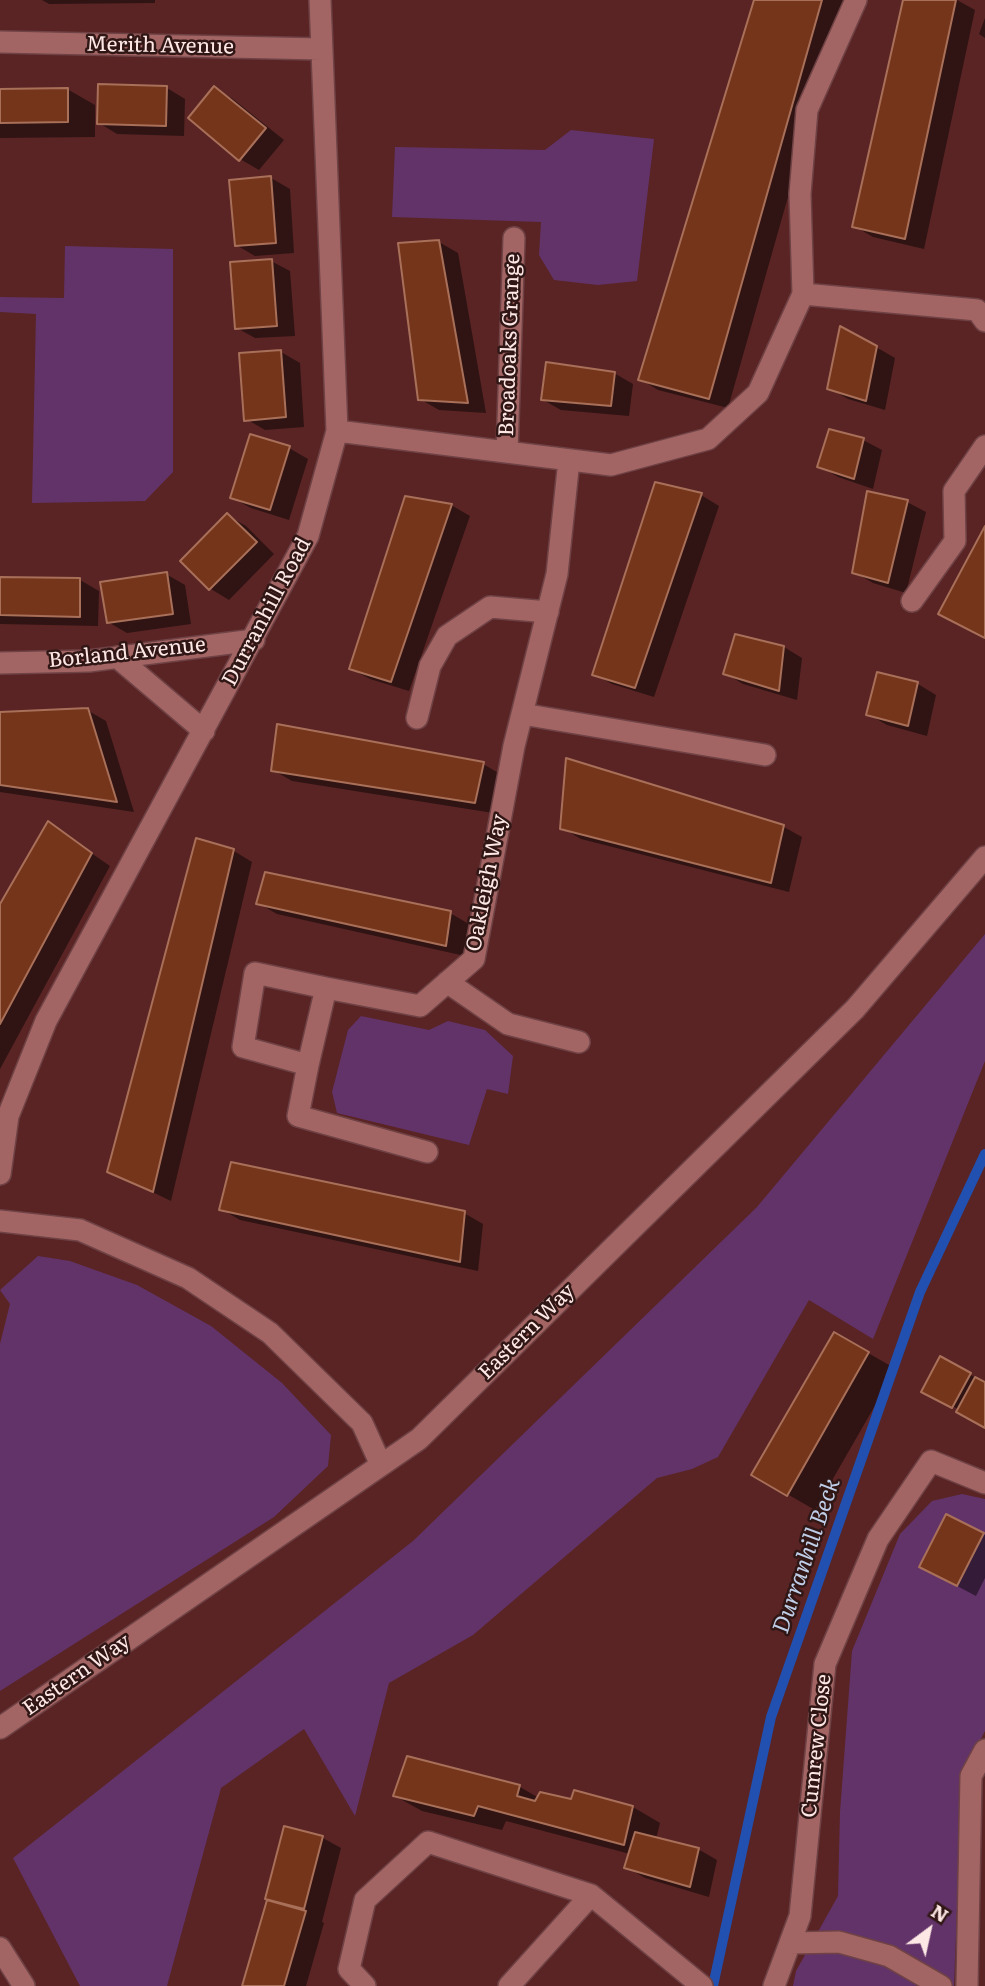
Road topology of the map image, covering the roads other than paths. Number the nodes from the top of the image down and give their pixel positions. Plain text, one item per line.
1 (320, 0) edge
2 (856, 0) edge
3 (0, 42) edge
4 (321, 49) junction
5 (514, 238) dead end
6 (803, 294) junction
7 (985, 321) edge
8 (337, 431) junction
9 (985, 446) edge
10 (507, 452) junction
11 (569, 460) junction
12 (912, 601) dead end
13 (548, 612) junction
14 (254, 640) junction
15 (117, 657) junction
16 (0, 663) edge
17 (522, 714) junction
18 (417, 718) dead end
19 (204, 731) junction
20 (765, 755) dead end
21 (985, 857) edge
22 (447, 982) junction
23 (326, 988) junction
24 (579, 1042) dead end
25 (308, 1065) junction
26 (427, 1152) dead end
27 (0, 1174) edge
28 (0, 1221) edge
29 (382, 1465) junction
30 (985, 1483) edge
31 (2, 1726) edge
32 (985, 1750) edge
33 (978, 1809) edge
34 (591, 1895) junction
35 (790, 1943) junction
36 (0, 1948) edge
37 (24, 1986) edge
38 (365, 1986) edge
39 (509, 1986) edge
40 (702, 1986) edge
41 (774, 1986) edge
42 (941, 1986) edge
43 (967, 1986) edge

1 - 4 street, Durranhill Road
2 - 6 street, Broadoaks Grange
3 - 4 street, Merith Avenue
4 - 8 street, Durranhill Road
5 - 10 street, Broadoaks Grange
6 - 7 street
6 - 11 street, Broadoaks Grange
8 - 10 street, Broadoaks Grange
8 - 14 street, Durranhill Road
9 - 12 street
10 - 11 street, Broadoaks Grange
11 - 13 street, Oakleigh Way
13 - 17 street, Oakleigh Way
13 - 18 street
14 - 15 street, Borland Avenue
14 - 19 street, Durranhill Road
15 - 16 street, Borland Avenue
15 - 19 street
17 - 20 street
17 - 22 street, Oakleigh Way
19 - 27 street, Durranhill Road
21 - 29 street, Eastern Way
22 - 23 street, Oakleigh Way
22 - 24 street
23 - 25 street
23 - 25 street
25 - 26 street
28 - 29 street
29 - 31 street, Eastern Way
30 - 35 street, Cumrew Close
32 - 33 street
33 - 43 street
34 - 38 street
34 - 39 street
34 - 40 street
35 - 41 street, Cumrew Close
35 - 42 street
36 - 37 street

